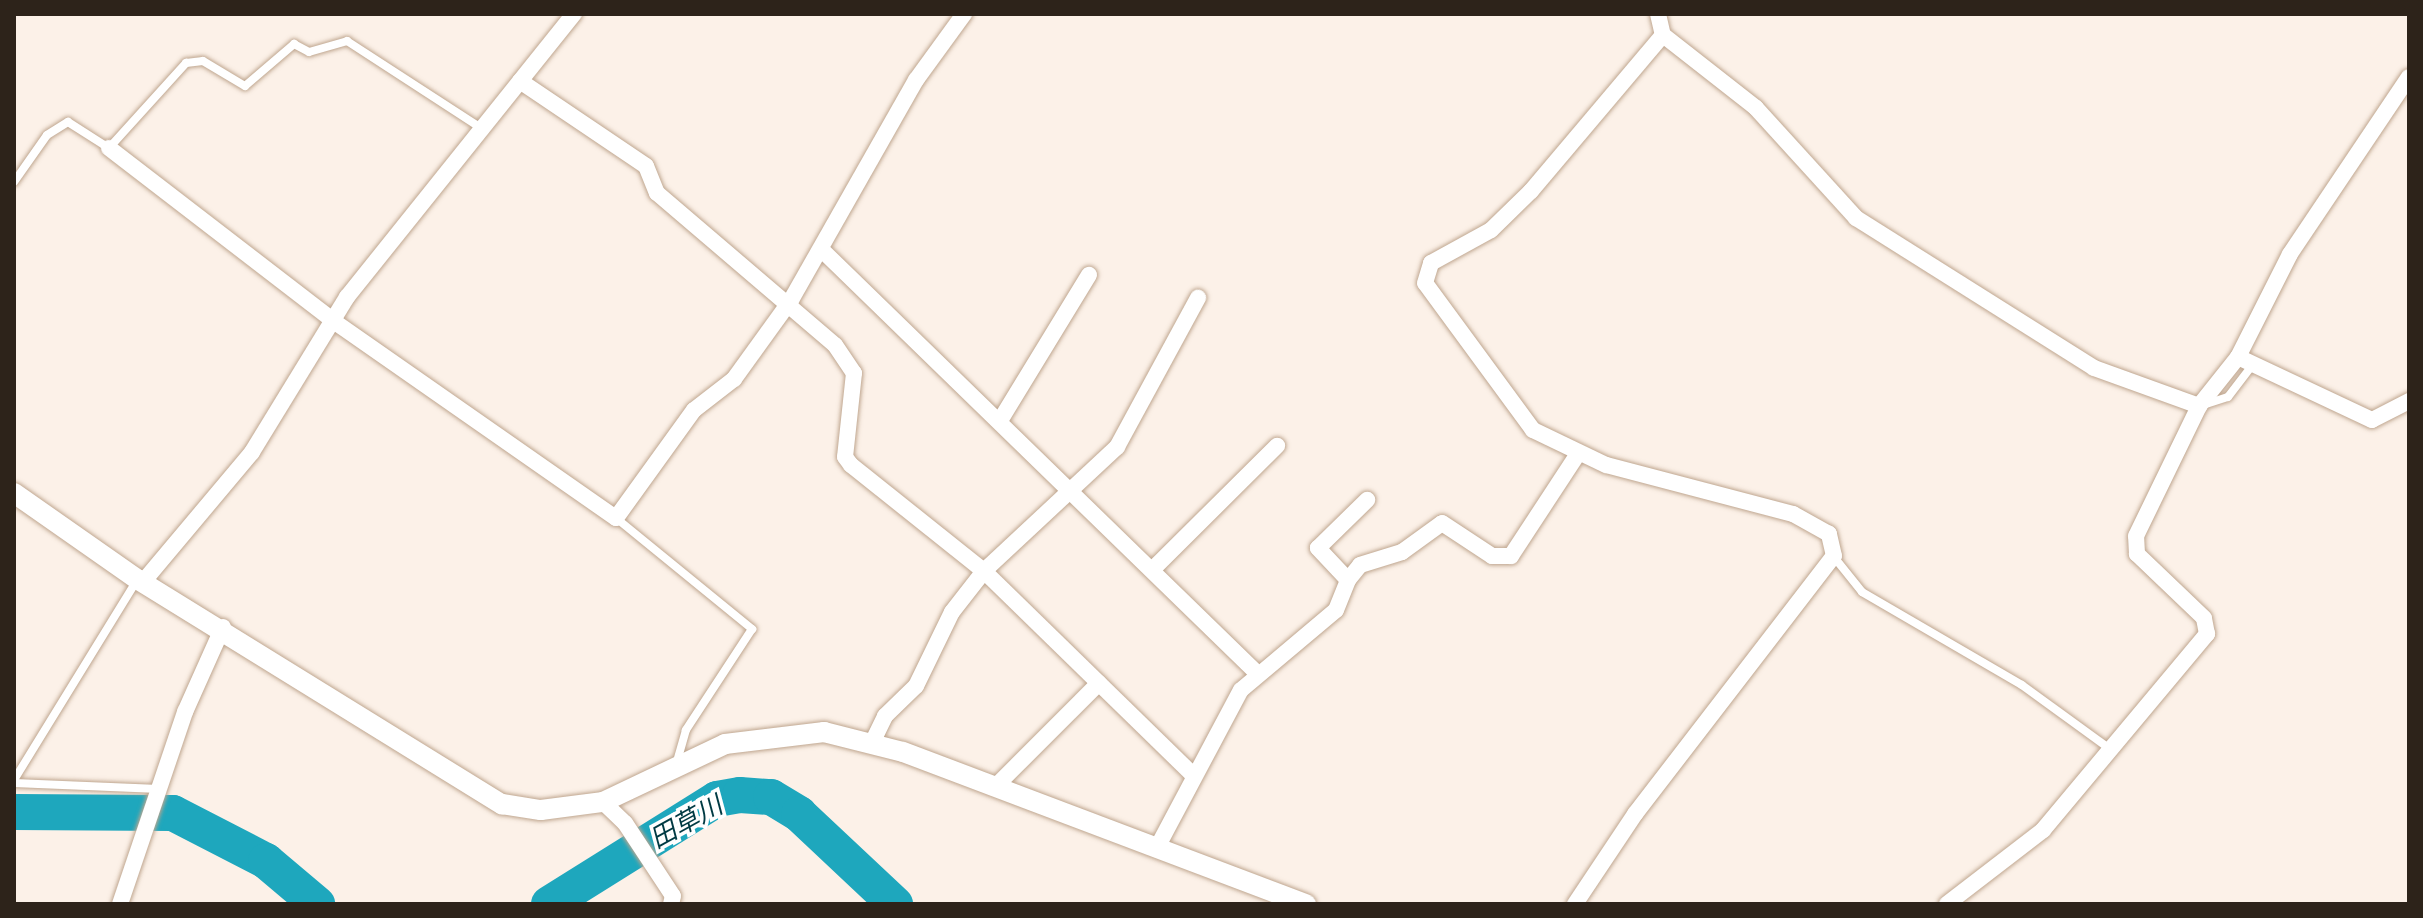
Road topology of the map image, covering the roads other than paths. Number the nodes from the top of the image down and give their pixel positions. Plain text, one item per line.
1 (574, 14) edge
2 (964, 14) edge
3 (1658, 14) edge
4 (1663, 35) junction
5 (2409, 77) edge
6 (520, 81) junction
7 (481, 128) junction
8 (109, 148) junction
9 (14, 182) edge
10 (823, 251) junction
11 (1089, 275) dead end
12 (1198, 298) dead end
13 (791, 300) junction
14 (332, 320) junction
15 (2246, 360) junction
16 (2409, 401) edge
17 (2199, 406) junction
18 (1001, 419) junction
19 (1277, 446) dead end
20 (1577, 455) junction
21 (1073, 488) junction
22 (14, 493) edge
23 (1367, 500) dead end
24 (616, 518) junction
25 (1834, 556) junction
26 (1153, 569) junction
27 (984, 571) junction
28 (1348, 580) junction
29 (140, 581) junction
30 (223, 627) junction
31 (1258, 674) junction
32 (1099, 683) junction
33 (872, 743) junction
34 (2112, 750) junction
35 (677, 769) junction
36 (1193, 775) junction
37 (14, 782) edge
38 (997, 785) junction
39 (158, 792) junction
40 (603, 802) junction
41 (1159, 844) junction
42 (120, 904) edge
43 (671, 904) edge
44 (1306, 904) edge
45 (1575, 904) edge
46 (1947, 904) edge

1 - 6 street
2 - 10 street
3 - 4 street
4 - 17 street
4 - 20 street
5 - 15 street
6 - 7 street
6 - 13 street
7 - 8 lane
7 - 14 street
8 - 9 lane
8 - 14 street
10 - 13 street
10 - 18 street
11 - 18 street
12 - 21 street
13 - 24 street
13 - 27 street
14 - 24 street
14 - 29 street
15 - 16 street
15 - 17 street
17 - 34 street
18 - 21 street
19 - 26 street
20 - 25 street
20 - 28 street
21 - 26 street
21 - 27 street
22 - 29 street
23 - 28 street
24 - 35 lane
25 - 34 lane
25 - 45 street
26 - 31 street
27 - 32 street
27 - 33 street
28 - 31 street
29 - 30 street
29 - 37 lane
30 - 39 street
30 - 40 street
31 - 36 street
32 - 36 street
32 - 38 street
33 - 35 street
33 - 38 street
34 - 46 street
35 - 40 street
36 - 41 street
37 - 39 lane
38 - 41 street
39 - 42 street
40 - 43 street
41 - 44 street

